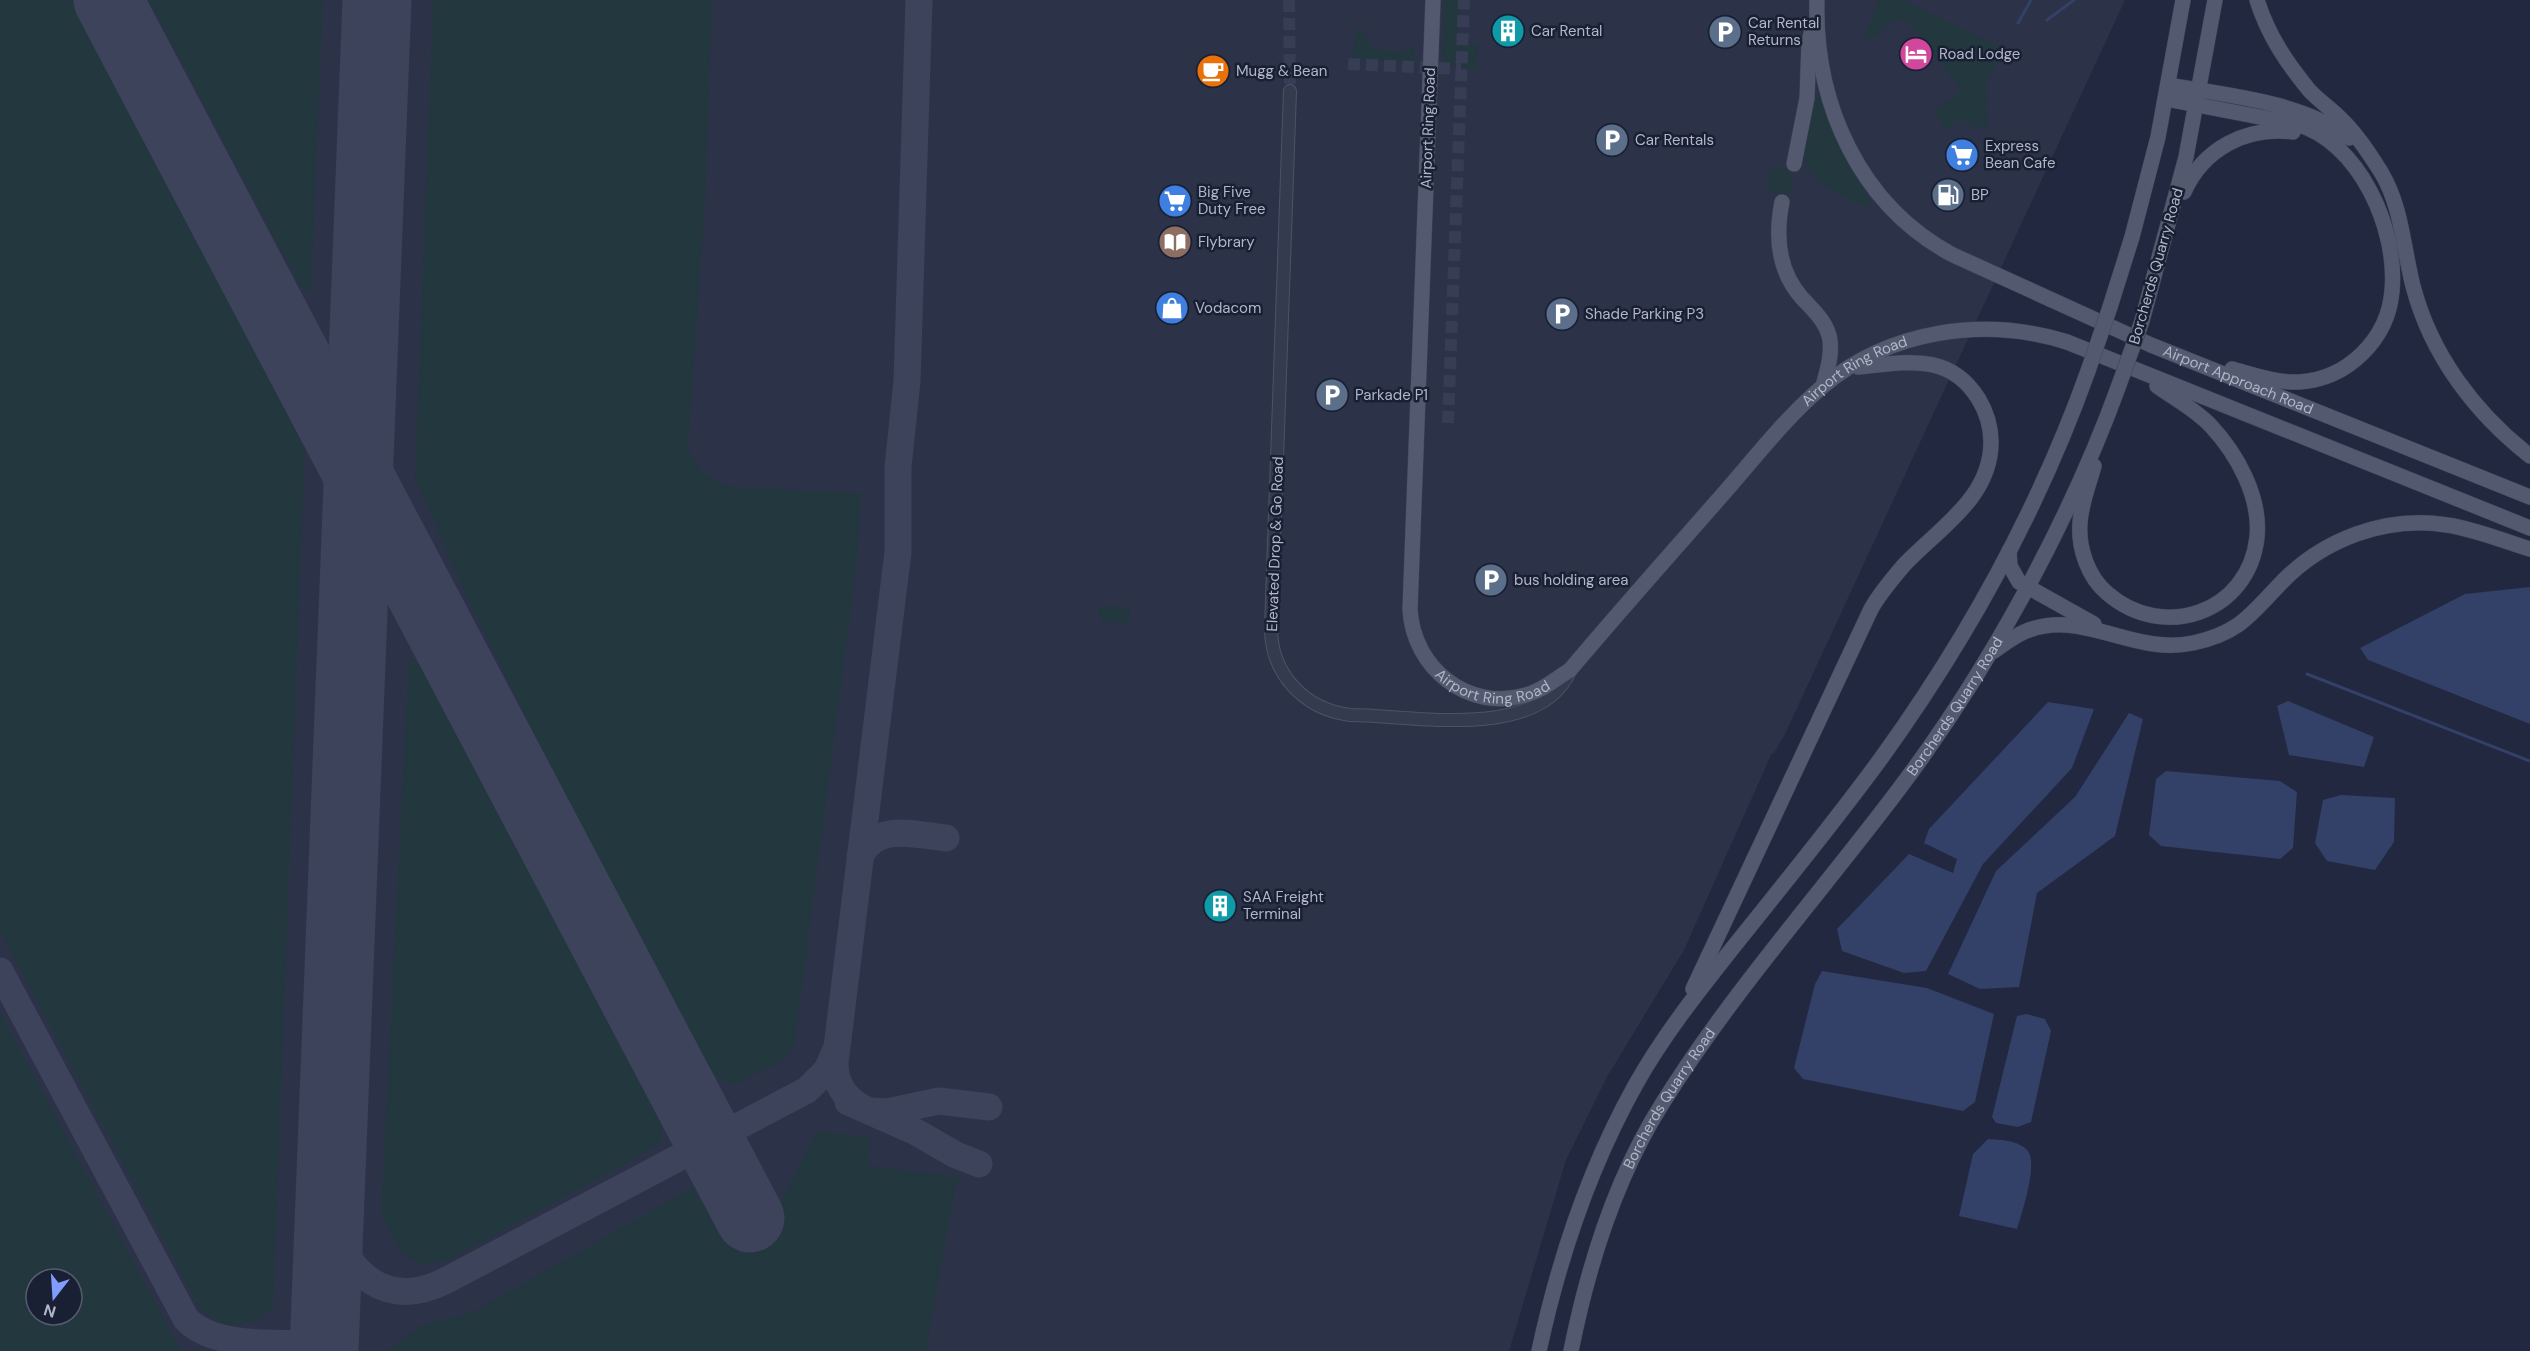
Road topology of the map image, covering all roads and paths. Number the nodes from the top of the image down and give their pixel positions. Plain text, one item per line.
1 (1433, 0) edge
2 (2183, 0) edge
3 (2215, 0) edge
4 (2257, 0) edge
5 (1817, 4) edge
6 (1290, 91) tunnel mouth
7 (2167, 92) junction
8 (2198, 98) junction
9 (2373, 161) junction
10 (1794, 164) dead end
11 (2370, 194) junction
12 (1782, 202) dead end
13 (2165, 239) junction
14 (2151, 345) junction
15 (2080, 346) joint
16 (1852, 367) junction
17 (2138, 371) junction
18 (1823, 386) junction
19 (2111, 408) junction
20 (2530, 456) edge
21 (2530, 497) edge
22 (2530, 528) edge
23 (2012, 544) junction
24 (2530, 549) edge
25 (2027, 588) junction
26 (2112, 634) junction
27 (1986, 657) junction
28 (1570, 670) junction
29 (1682, 1013) junction
30 (1539, 1351) edge
31 (1571, 1351) edge

1 - 28 main road, Airport Ring Road
2 - 7 main road, Borcherds Quarry Road
3 - 8 main road, Borcherds Quarry Road
4 - 9 main road
5 - 10 main road
5 - 14 main road, Airport Approach Road
6 - 28 street, Elevated Drop & Go Road
7 - 8 main road
7 - 23 main road, Borcherds Quarry Road, bridge
8 - 9 main road
8 - 11 main road
8 - 13 main road, Borcherds Quarry Road
9 - 20 main road
11 - 13 main road
11 - 14 main road
12 - 18 main road
13 - 19 main road, Borcherds Quarry Road, bridge
14 - 21 main road, Airport Approach Road
15 - 16 main road, Airport Ring Road
15 - 17 main road, Airport Approach Road
16 - 18 main road, Airport Ring Road
16 - 29 main road
17 - 19 main road
17 - 22 main road, Airport Approach Road
18 - 28 main road, Airport Ring Road
19 - 25 main road, Borcherds Quarry Road
23 - 25 main road
23 - 29 main road, Borcherds Quarry Road
24 - 26 main road
25 - 26 main road
25 - 27 main road, Borcherds Quarry Road
26 - 27 main road
27 - 31 main road, Borcherds Quarry Road
29 - 30 main road, Borcherds Quarry Road

